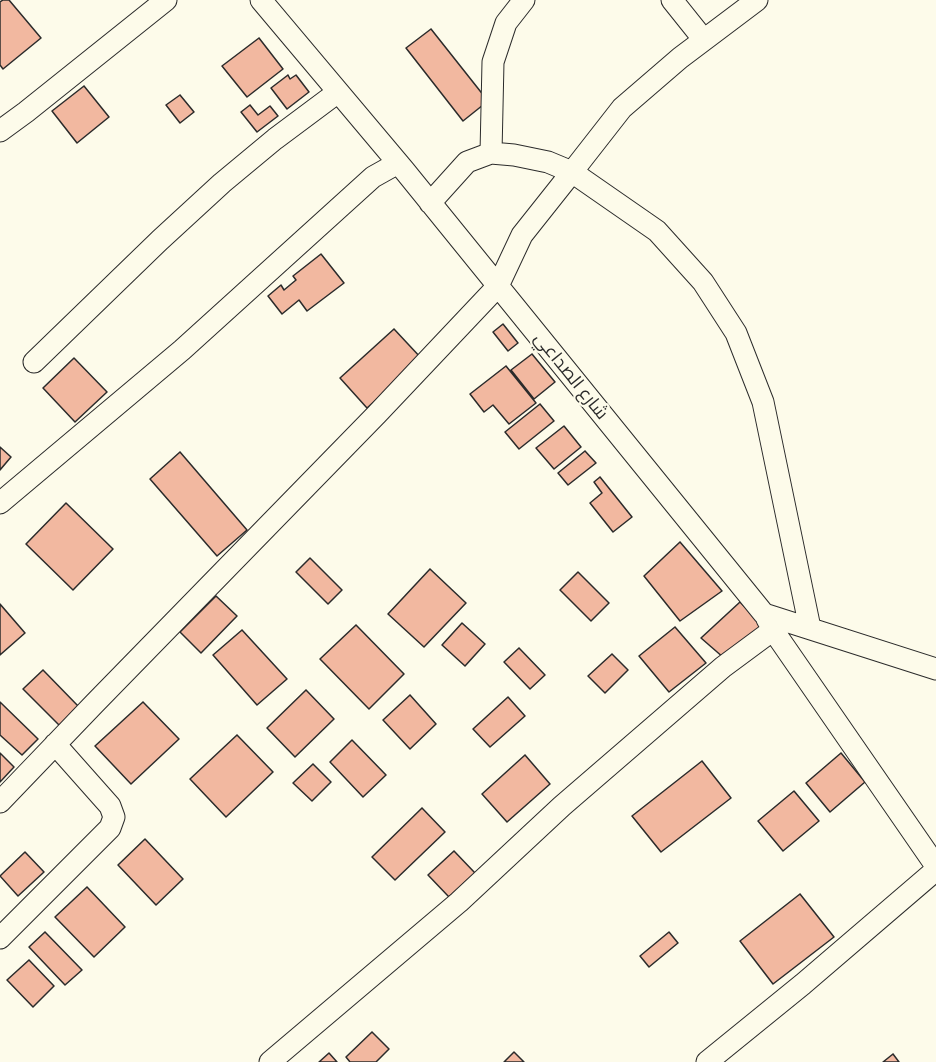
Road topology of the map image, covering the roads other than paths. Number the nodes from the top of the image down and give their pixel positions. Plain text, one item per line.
1 (166, 0) edge
2 (261, 0) edge
3 (524, 0) edge
4 (672, 0) edge
5 (757, 0) edge
6 (704, 40) junction
7 (338, 92) junction
8 (0, 131) edge
9 (491, 153) junction
10 (398, 163) junction
11 (572, 172) junction
12 (430, 202) junction
13 (498, 286) junction
14 (34, 362) dead end
15 (0, 503) edge
16 (769, 622) junction
17 (810, 628) junction
18 (936, 669) edge
19 (55, 744) junction
20 (0, 802) edge
21 (936, 868) edge
22 (0, 938) edge
23 (270, 1062) edge
24 (707, 1062) edge

1 - 8 street
2 - 7 street, شارع الصداعي
3 - 9 street
4 - 6 street
5 - 6 street
6 - 11 street
7 - 10 street, شارع الصداعي
7 - 14 street
9 - 11 street
9 - 12 street
10 - 12 street, شارع الصداعي
10 - 15 street
11 - 13 street
11 - 17 street
12 - 13 street, شارع الصداعي
13 - 16 street, شارع الصداعي
13 - 19 street
16 - 17 street
16 - 21 street, شارع الصداعي
16 - 23 street
17 - 18 street
19 - 20 street
19 - 22 street
21 - 24 street

